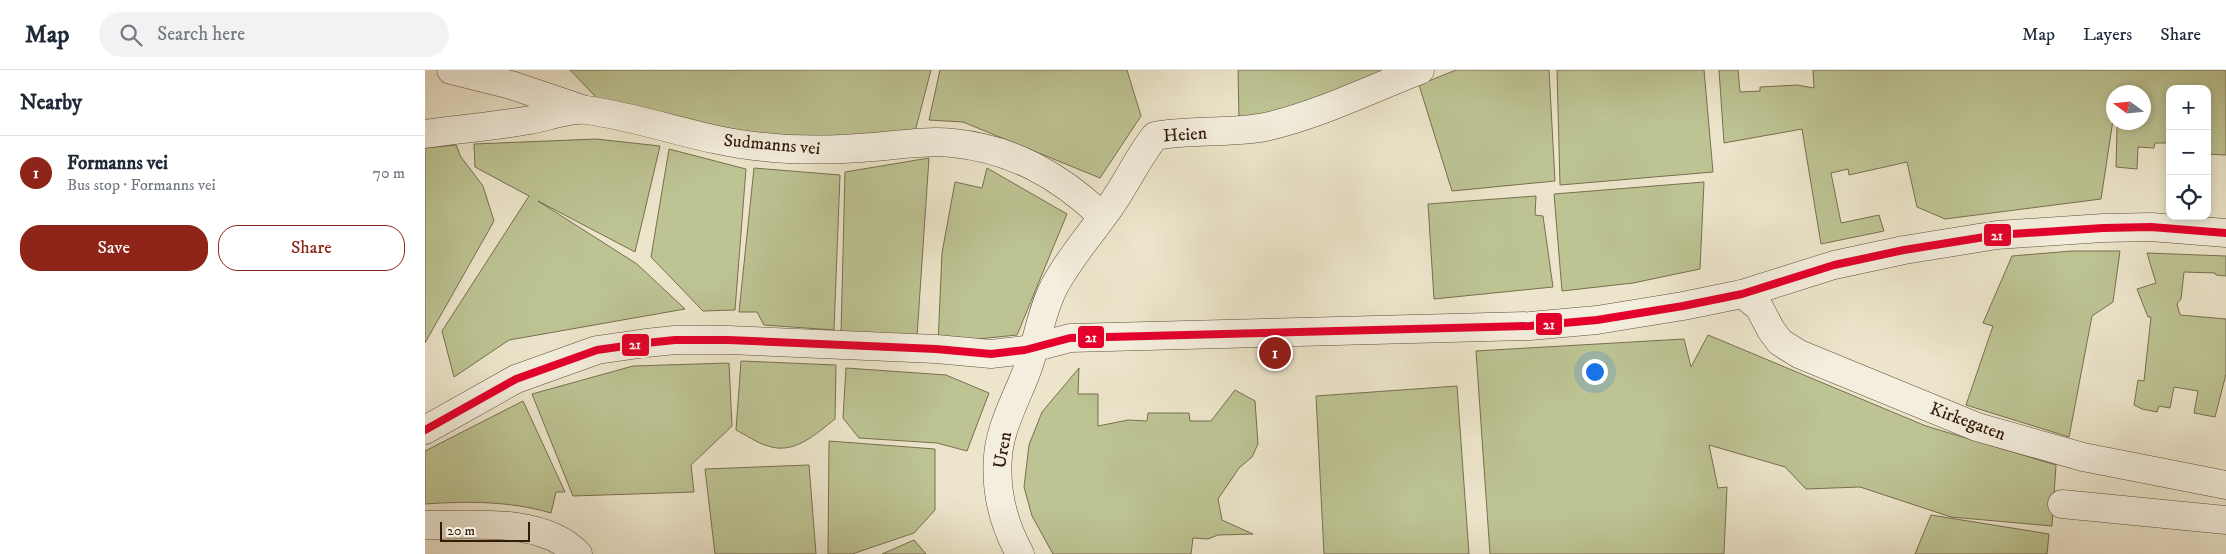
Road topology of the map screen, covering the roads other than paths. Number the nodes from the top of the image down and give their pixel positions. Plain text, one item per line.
1 (451, 70) edge
2 (1420, 70) edge
3 (584, 110) junction
4 (425, 134) edge
5 (1102, 216) junction
6 (2226, 233) edge
7 (1742, 294) junction
8 (1036, 347) junction
9 (425, 430) edge
10 (2226, 485) edge
11 (2062, 504) dead end
12 (2226, 520) edge
13 (425, 525) edge
14 (578, 554) edge
15 (1020, 554) edge

1 - 3 street
2 - 5 street, Heien
3 - 4 street, Sudmanns vei
3 - 5 street, Sudmanns vei
5 - 8 street, Heien
6 - 7 street
7 - 8 street
7 - 10 street, Kirkegaten
8 - 9 street
8 - 15 street, Uren
11 - 12 street
13 - 14 street

